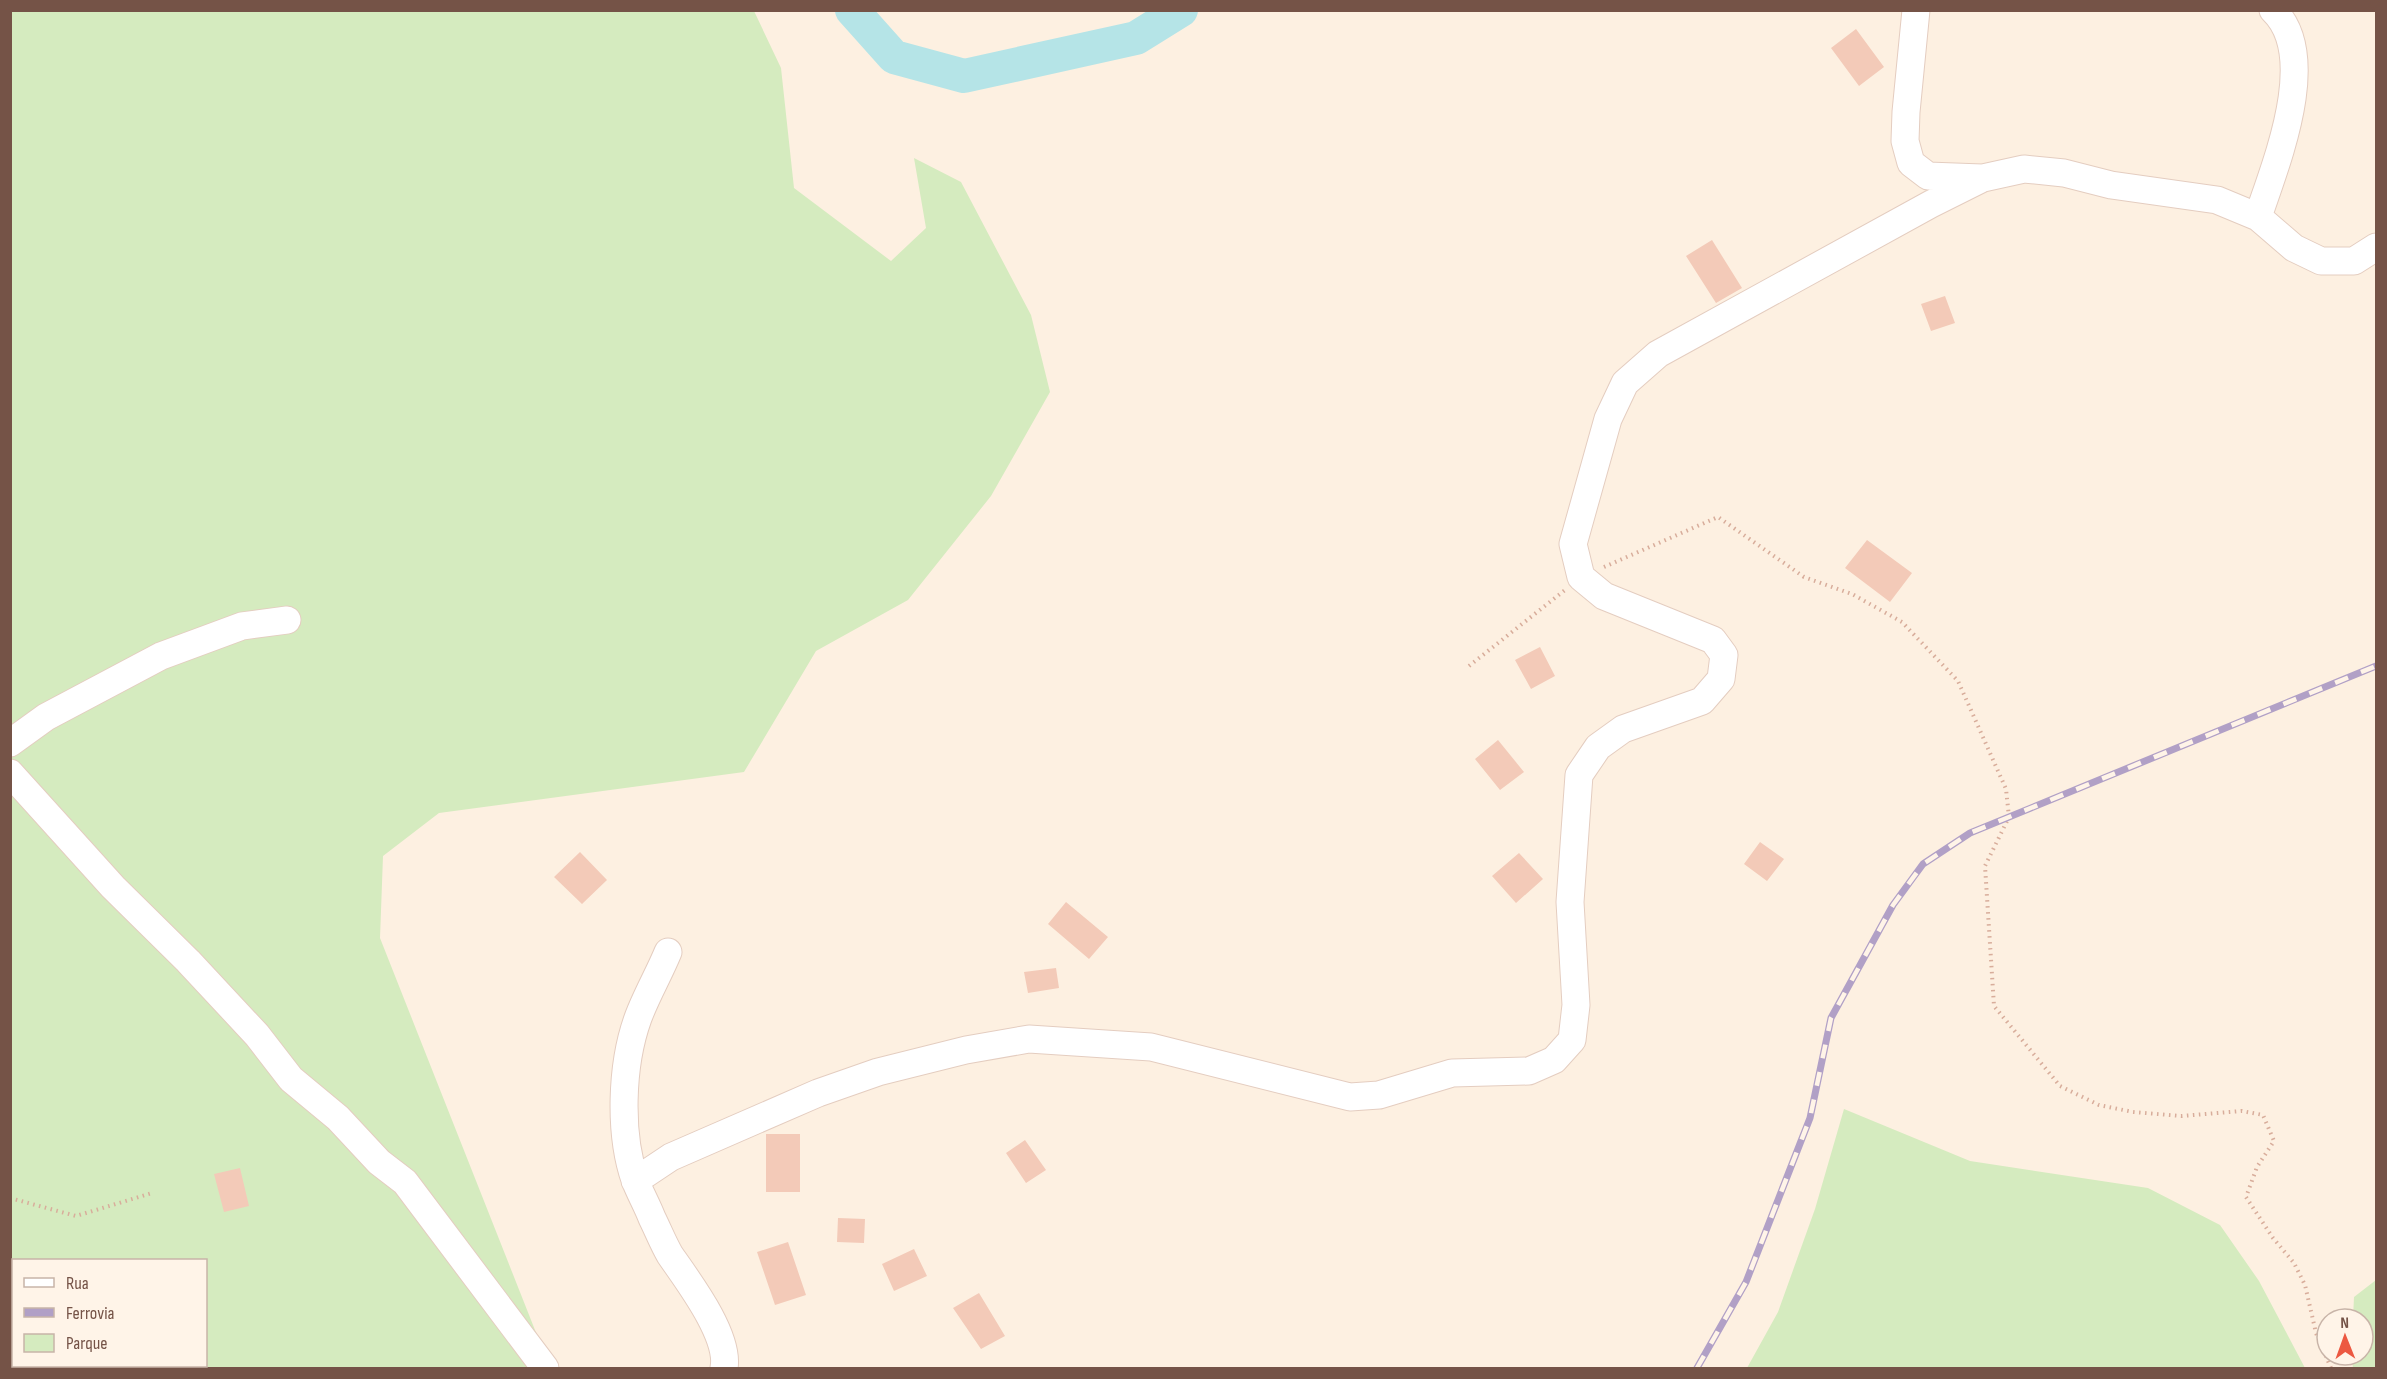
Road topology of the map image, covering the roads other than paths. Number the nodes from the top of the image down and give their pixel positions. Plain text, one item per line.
1 (1916, 10) edge
2 (2273, 10) edge
3 (1983, 178) junction
4 (2258, 217) junction
5 (2376, 247) edge
6 (287, 620) dead end
7 (10, 743) edge
8 (10, 773) edge
9 (668, 952) dead end
10 (635, 1180) junction
11 (545, 1368) edge
12 (724, 1368) edge

1 - 3 street
2 - 4 street
3 - 4 street
3 - 10 street
4 - 5 street
6 - 7 street
8 - 11 street
9 - 10 street
10 - 12 street

